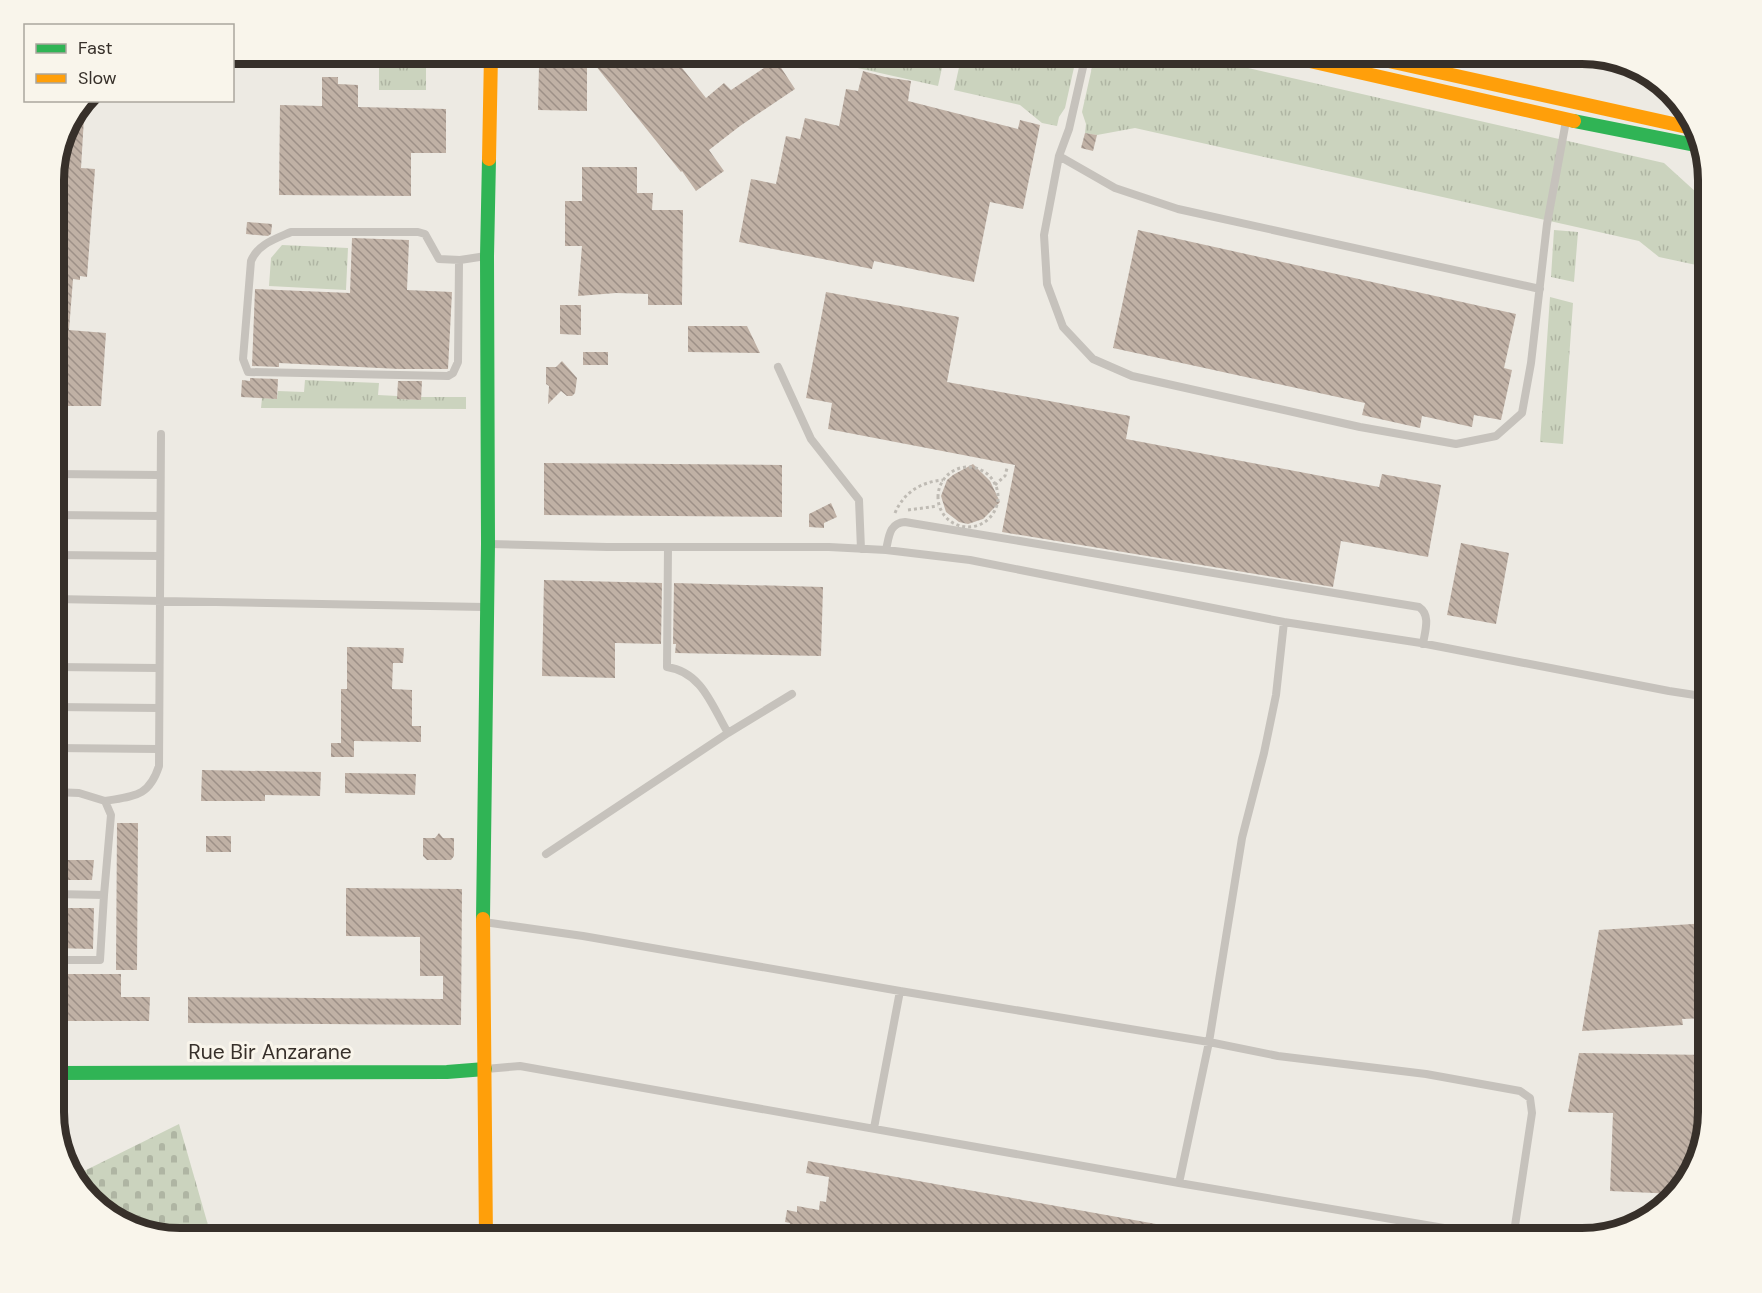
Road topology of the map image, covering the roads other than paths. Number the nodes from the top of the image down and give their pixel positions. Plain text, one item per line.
1 (491, 64) edge
2 (1084, 64) edge
3 (1323, 64) edge
4 (1402, 64) edge
5 (1566, 119) junction
6 (1684, 126) edge
7 (1692, 144) edge
8 (1059, 156) junction
9 (487, 256) junction
10 (460, 260) junction
11 (1539, 289) junction
12 (778, 367) dead end
13 (161, 434) dead end
14 (65, 474) edge
15 (160, 475) junction
16 (65, 515) edge
17 (160, 516) junction
18 (488, 544) junction
19 (668, 547) junction
20 (861, 549) junction
21 (886, 550) junction
22 (65, 555) edge
23 (159, 556) junction
24 (65, 599) edge
25 (159, 601) junction
26 (486, 607) junction
27 (1284, 622) junction
28 (1424, 644) junction
29 (65, 667) edge
30 (159, 668) junction
31 (792, 694) dead end
32 (1698, 695) edge
33 (65, 707) edge
34 (159, 708) junction
35 (728, 733) junction
36 (65, 748) edge
37 (158, 749) junction
38 (65, 792) edge
39 (105, 801) junction
40 (546, 854) dead end
41 (65, 894) edge
42 (104, 895) junction
43 (483, 922) junction
44 (65, 960) edge
45 (900, 991) junction
46 (1209, 1042) junction
47 (485, 1069) junction
48 (65, 1073) edge
49 (874, 1128) junction
50 (1179, 1183) junction
51 (486, 1228) edge
52 (1446, 1228) edge
53 (1513, 1228) edge

1 - 9 street
2 - 8 lane
3 - 5 street
4 - 6 street
5 - 7 street
5 - 11 lane
8 - 11 lane
8 - 11 lane
9 - 10 lane
9 - 18 street
10 - 10 lane
12 - 20 lane
13 - 15 lane
14 - 15 lane
15 - 17 lane
16 - 17 lane
17 - 23 lane
18 - 19 lane
18 - 26 street
19 - 20 lane
19 - 35 lane
20 - 21 lane
21 - 27 lane
21 - 28 lane
22 - 23 lane
23 - 25 lane
24 - 25 lane
25 - 26 lane
25 - 30 lane
26 - 43 street
27 - 28 lane
27 - 46 lane
28 - 32 lane
29 - 30 lane
30 - 34 lane
31 - 35 lane
33 - 34 lane
34 - 37 lane
35 - 40 lane
36 - 37 lane
37 - 39 lane
38 - 39 lane
39 - 42 lane
41 - 42 lane
42 - 44 lane
43 - 45 lane
43 - 47 street
45 - 46 lane
45 - 49 lane
46 - 50 lane
46 - 53 lane
47 - 48 street, Rue Bir Anzarane
47 - 49 lane
47 - 51 street
49 - 50 lane
50 - 52 lane

